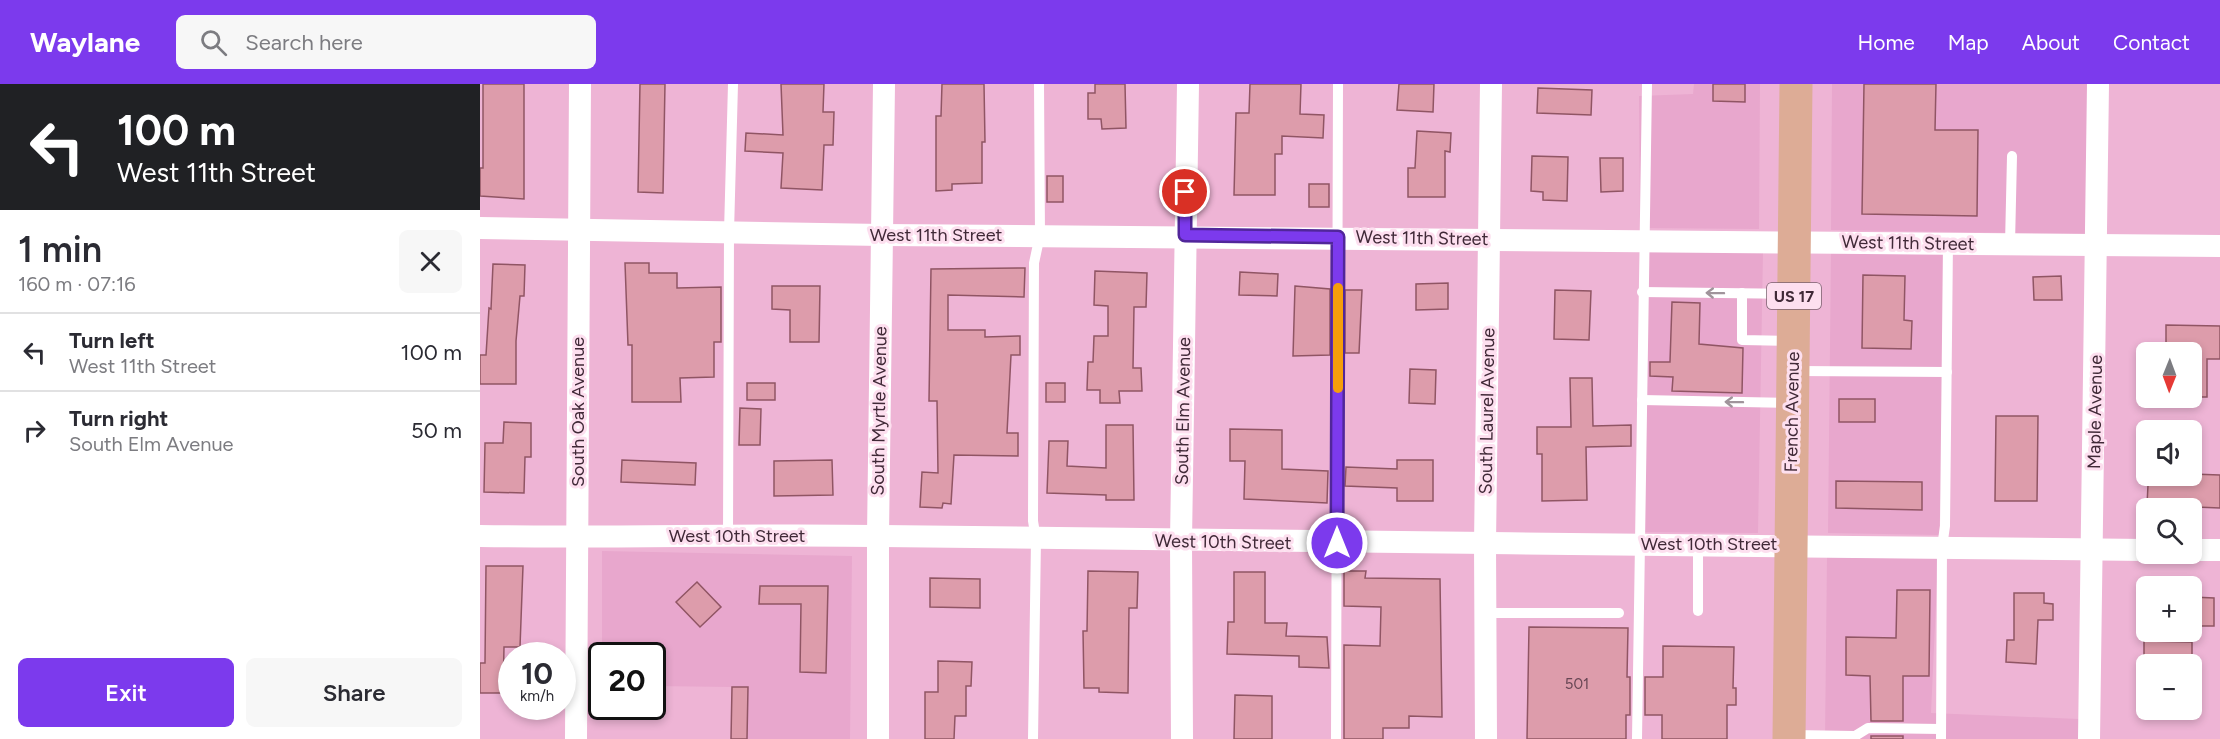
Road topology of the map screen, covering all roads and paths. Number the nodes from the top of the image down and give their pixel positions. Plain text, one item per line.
1 (580, 84) edge
2 (733, 84) edge
3 (884, 84) edge
4 (1039, 84) edge
5 (1188, 84) edge
6 (1338, 84) edge
7 (1491, 84) edge
8 (1647, 84) edge
9 (1796, 84) edge
10 (2098, 84) edge
11 (2012, 156) dead end
12 (480, 228) edge
13 (579, 230) junction
14 (729, 232) junction
15 (882, 235) junction
16 (1040, 235) junction
17 (1185, 235) junction
18 (1338, 237) junction
19 (1489, 239) junction
20 (1643, 240) junction
21 (1795, 241) junction
22 (1948, 243) junction
23 (2010, 244) junction
24 (2097, 246) junction
25 (2220, 246) edge
26 (1642, 292) junction
27 (1742, 293) junction
28 (1794, 294) junction
29 (1793, 356) junction
30 (1947, 372) junction
31 (1642, 400) junction
32 (1793, 403) junction
33 (878, 535) junction
34 (480, 536) edge
35 (728, 536) junction
36 (578, 537) junction
37 (1036, 538) junction
38 (1181, 541) junction
39 (1337, 543) junction
40 (1485, 544) junction
41 (1640, 544) junction
42 (1698, 544) junction
43 (1791, 544) junction
44 (1942, 547) junction
45 (2094, 549) junction
46 (2136, 550) edge
47 (2202, 550) edge
48 (2220, 550) edge
49 (1698, 611) dead end
50 (1485, 613) junction
51 (1619, 613) dead end
52 (1941, 734) edge
53 (1789, 737) edge
54 (1855, 738) edge
55 (576, 739) edge
56 (878, 739) edge
57 (1033, 739) edge
58 (1182, 739) edge
59 (1336, 739) edge
60 (1486, 739) edge
61 (1637, 739) edge
62 (2089, 739) edge

1 - 13 street, South Oak Avenue
2 - 14 lane
3 - 15 street, South Myrtle Avenue
4 - 16 lane
5 - 17 street, South Elm Avenue
6 - 18 lane
7 - 19 street, South Laurel Avenue
8 - 20 lane
9 - 21 main road, French Avenue / US 17
10 - 24 street, Maple Avenue
11 - 23 lane
12 - 13 street, West 11th Street
13 - 14 street, West 11th Street
13 - 36 street, South Oak Avenue
14 - 15 street, West 11th Street
14 - 35 lane
15 - 16 street, West 11th Street
15 - 33 street, South Myrtle Avenue
16 - 17 street, West 11th Street
16 - 37 lane
17 - 18 street, West 11th Street
17 - 38 street, South Elm Avenue
18 - 19 street, West 11th Street
18 - 39 lane
19 - 20 street, West 11th Street
19 - 40 street, South Laurel Avenue
20 - 21 street, West 11th Street
20 - 26 lane
21 - 22 street, West 11th Street
21 - 28 main road, French Avenue / US 17
22 - 23 street, West 11th Street
22 - 30 lane
23 - 24 street, West 11th Street
24 - 25 street, West 11th Street
24 - 45 street, Maple Avenue
27 -> 26 lane
26 - 31 lane
27 - 28 lane
27 - 29 lane
28 - 29 main road, French Avenue / US 17
29 - 30 lane
29 - 32 main road, French Avenue / US 17
30 - 44 lane
32 -> 31 lane
31 - 41 lane
32 - 43 main road, French Avenue / US 17
33 - 35 street, West 10th Street
33 - 37 street, West 10th Street
33 - 56 street, South Myrtle Avenue
34 - 36 street, West 10th Street
35 - 36 street, West 10th Street
36 - 55 street, South Oak Avenue
37 - 38 street, West 10th Street
37 - 57 lane
38 - 39 street, West 10th Street
38 - 58 street, South Elm Avenue
39 - 40 street, West 10th Street
39 - 59 lane
40 - 41 street, West 10th Street
40 - 50 street, South Laurel Avenue
41 - 42 street, West 10th Street
41 - 61 lane
42 - 43 street, West 10th Street
42 - 49 lane
43 - 44 street, West 10th Street
43 - 53 main road, French Avenue / US 17
44 - 45 street, West 10th Street
44 - 52 lane
45 - 46 street, West 10th Street
45 - 62 street, Maple Avenue
47 - 48 street
50 - 51 lane
50 - 60 street, South Laurel Avenue
52 - 54 lane
53 - 54 lane

